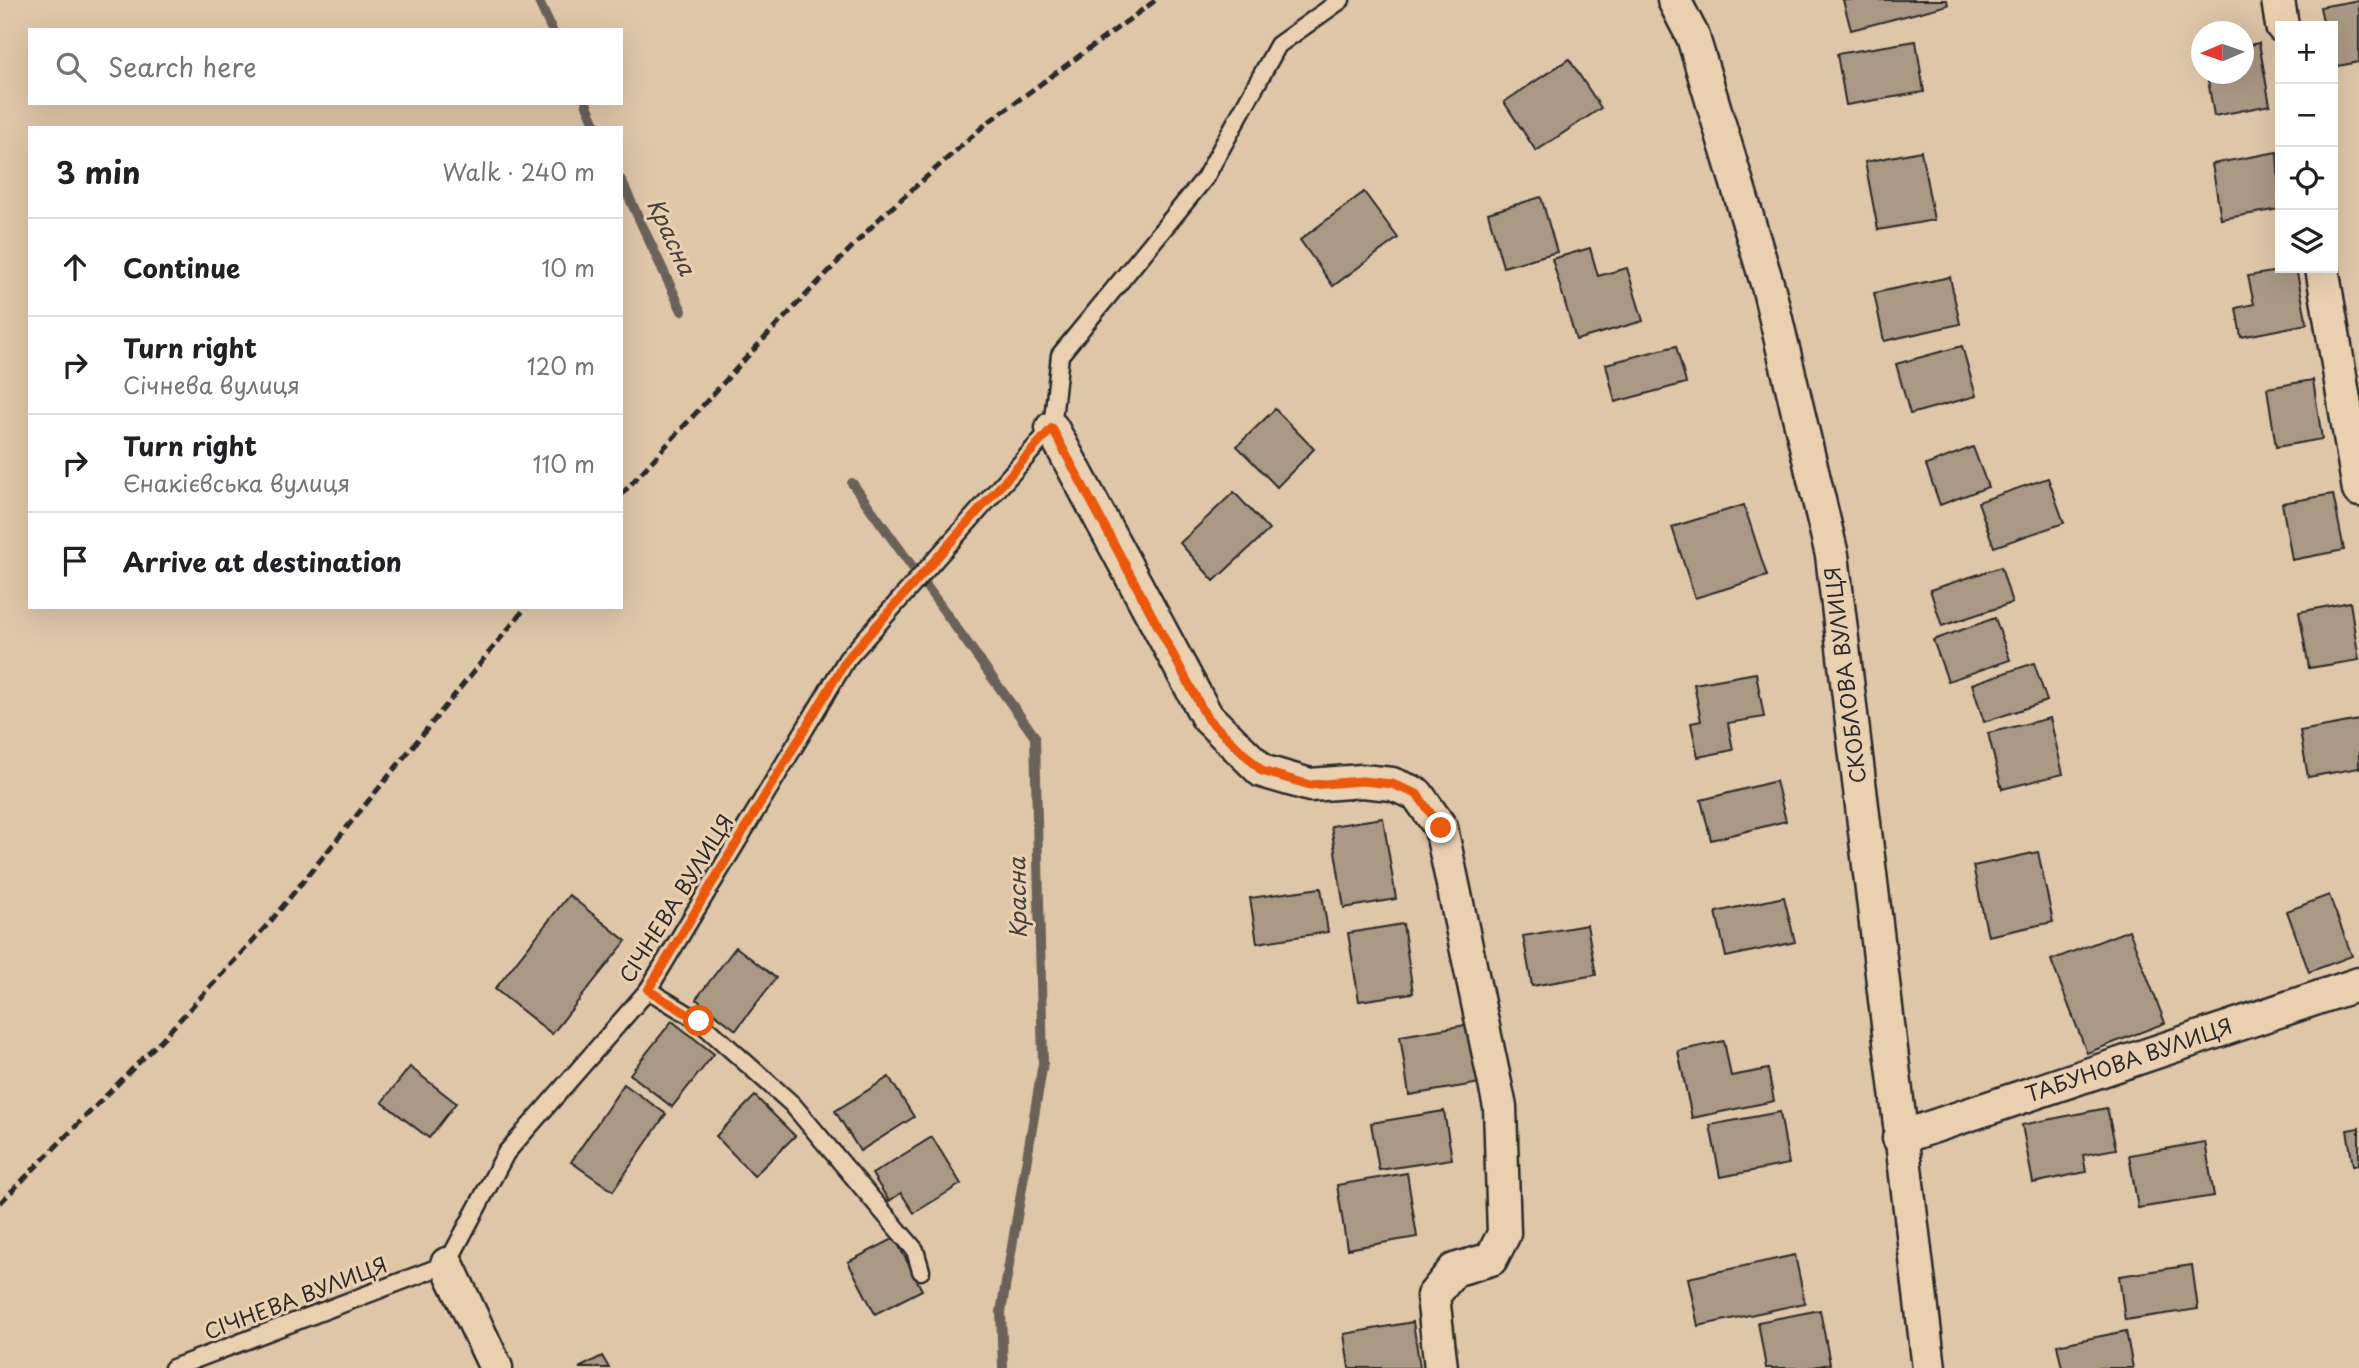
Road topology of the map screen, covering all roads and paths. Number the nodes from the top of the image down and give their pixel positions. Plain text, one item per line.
1 (1341, 0) edge
2 (1674, 0) edge
3 (2278, 0) edge
4 (2282, 21) edge
5 (2323, 273) edge
6 (1052, 428) junction
7 (2359, 490) edge
8 (2359, 984) edge
9 (648, 990) junction
10 (1899, 1138) junction
11 (447, 1264) junction
12 (922, 1271) dead end
13 (173, 1368) edge
14 (496, 1368) edge
15 (1441, 1368) edge
16 (1929, 1368) edge

1 - 6 lane
2 - 10 street, СКОБЛОВА ВУЛИЦЯ
3 - 4 street
5 - 7 street
6 - 9 lane, СІЧНЕВА ВУЛИЦЯ
6 - 15 street
8 - 10 street, ТАБУНОВА ВУЛИЦЯ
9 - 11 lane, СІЧНЕВА ВУЛИЦЯ
9 - 12 lane
10 - 16 street, СКОБЛОВА ВУЛИЦЯ
11 - 13 lane, СІЧНЕВА ВУЛИЦЯ
11 - 14 street

